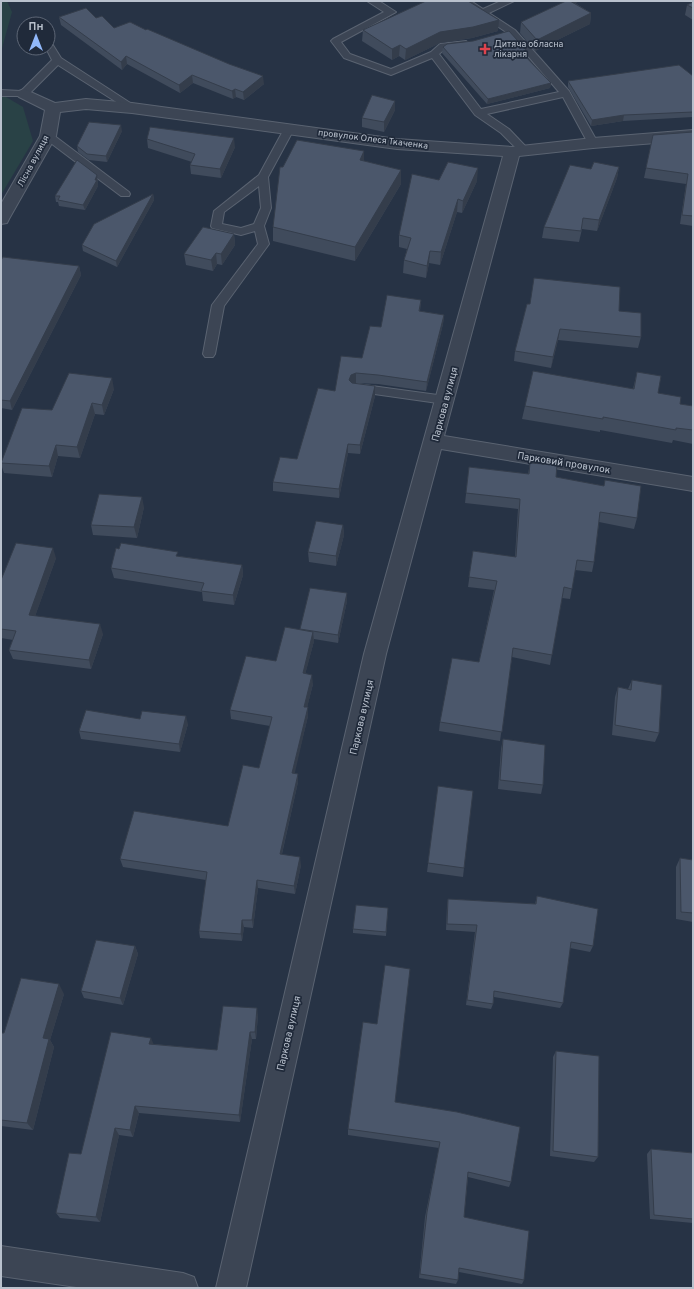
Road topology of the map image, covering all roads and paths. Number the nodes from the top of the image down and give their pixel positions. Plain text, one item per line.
1 (372, 1) edge
2 (465, 1) edge
3 (509, 1) edge
4 (482, 12) junction
5 (512, 32) junction
6 (499, 35) edge
7 (472, 42) edge
8 (434, 54) junction
9 (55, 56) edge
10 (57, 60) junction
11 (1, 83) edge
12 (1, 93) edge
13 (566, 93) junction
14 (24, 94) junction
15 (53, 108) junction
16 (132, 108) junction
17 (479, 113) junction
18 (290, 129) junction
19 (693, 135) edge
20 (48, 136) junction
21 (593, 143) junction
22 (519, 151) junction
23 (263, 176) junction
24 (125, 194) dead end
25 (1, 219) edge
26 (259, 226) junction
27 (209, 354) dead end
28 (356, 388) edge
29 (445, 400) junction
30 (434, 441) junction
31 (693, 484) edge
32 (1, 1261) edge
33 (184, 1288) edge
34 (231, 1288) edge

1 - 8 lane
2 - 4 lane
3 - 4 lane
4 - 5 lane
5 - 6 lane
5 - 13 lane
7 - 8 lane
8 - 17 lane
9 - 10 lane
10 - 14 lane
10 - 16 lane
11 - 14 lane
12 - 14 lane
13 - 17 lane
13 - 21 lane
14 - 15 street
15 - 16 street, провулок Олеся Ткаченка
15 - 20 street, Лісна вулиця
16 - 18 street, провулок Олеся Ткаченка
17 - 22 lane
18 - 22 street, провулок Олеся Ткаченка
18 - 23 lane
19 - 21 street, провулок Олеся Ткаченка
20 - 24 lane
20 - 25 street, Лісна вулиця
21 - 22 street, провулок Олеся Ткаченка
22 - 29 street, Паркова вулиця
23 - 26 lane
23 - 26 lane
26 - 27 lane
28 - 29 lane
29 - 30 street, Паркова вулиця
30 - 31 street, Парковий провулок
30 - 34 street, Паркова вулиця
32 - 33 street

